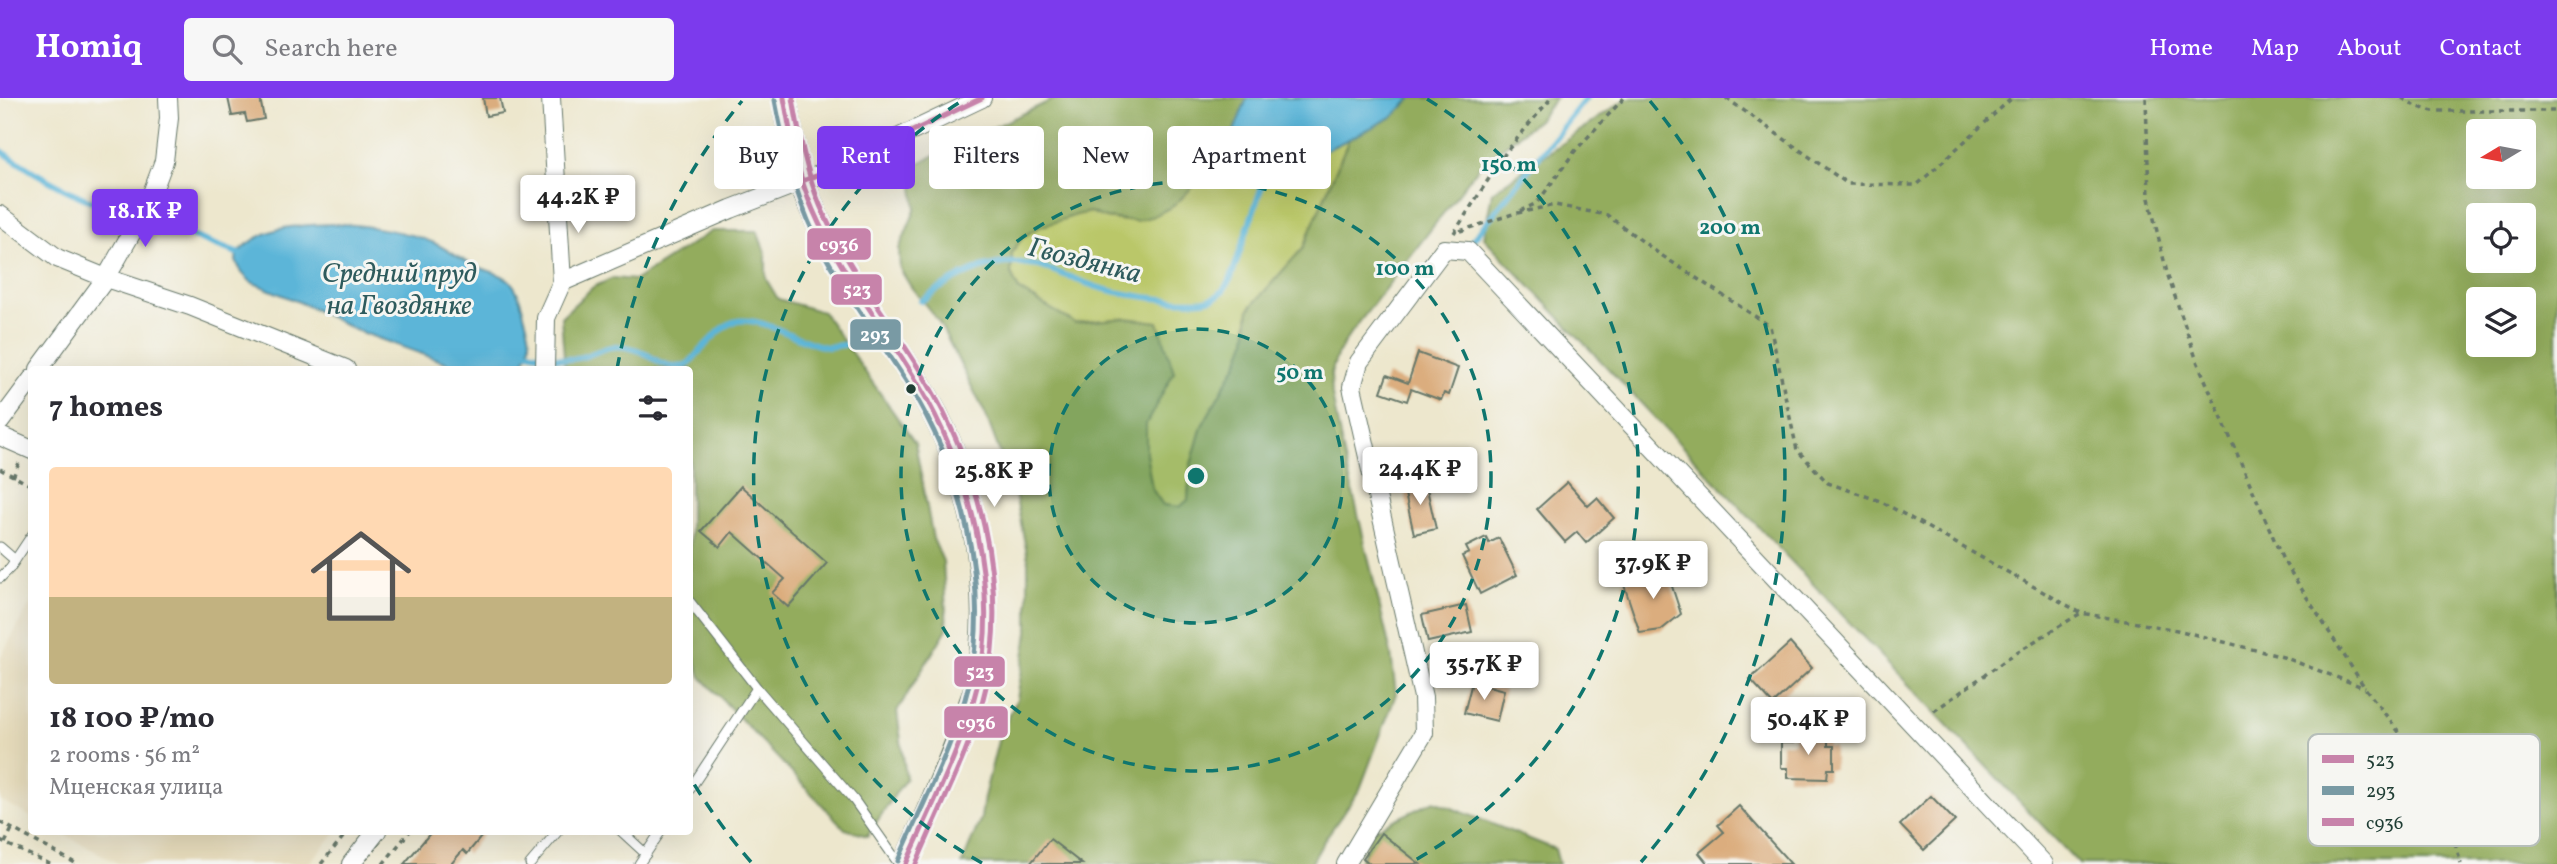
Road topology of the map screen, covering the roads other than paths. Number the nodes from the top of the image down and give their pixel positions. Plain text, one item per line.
1 (168, 98) edge
2 (551, 98) edge
3 (784, 98) edge
4 (982, 98) edge
5 (790, 126) edge
6 (803, 181) edge
7 (803, 183) edge
8 (783, 189) edge
9 (0, 215) edge
10 (106, 278) junction
11 (562, 282) junction
12 (41, 366) edge
13 (339, 366) edge
14 (545, 366) edge
15 (28, 384) edge
16 (0, 422) edge
17 (0, 436) edge
18 (28, 448) edge
19 (28, 541) edge
20 (0, 547) edge
21 (15, 560) junction
22 (0, 578) edge
23 (693, 606) edge
24 (757, 688) junction
25 (693, 784) edge
26 (374, 835) edge
27 (555, 835) edge
28 (625, 835) edge
29 (658, 835) edge
30 (646, 854) junction
31 (351, 864) edge
32 (530, 864) edge
33 (639, 864) edge
34 (899, 864) edge
35 (906, 864) edge
36 (1346, 864) edge
37 (2044, 864) edge

1 - 10 street
2 - 11 street
3 - 5 street
4 - 6 street
7 - 35 street
8 - 11 street
9 - 10 street
10 - 12 street
10 - 13 street
11 - 14 street
15 - 16 street
17 - 18 street
19 - 21 lane
20 - 21 lane
21 - 22 lane
23 - 24 lane
24 - 25 lane
24 - 34 lane
26 - 31 street
27 - 32 lane
28 - 30 lane
29 - 30 lane
30 - 33 lane
36 - 37 street

